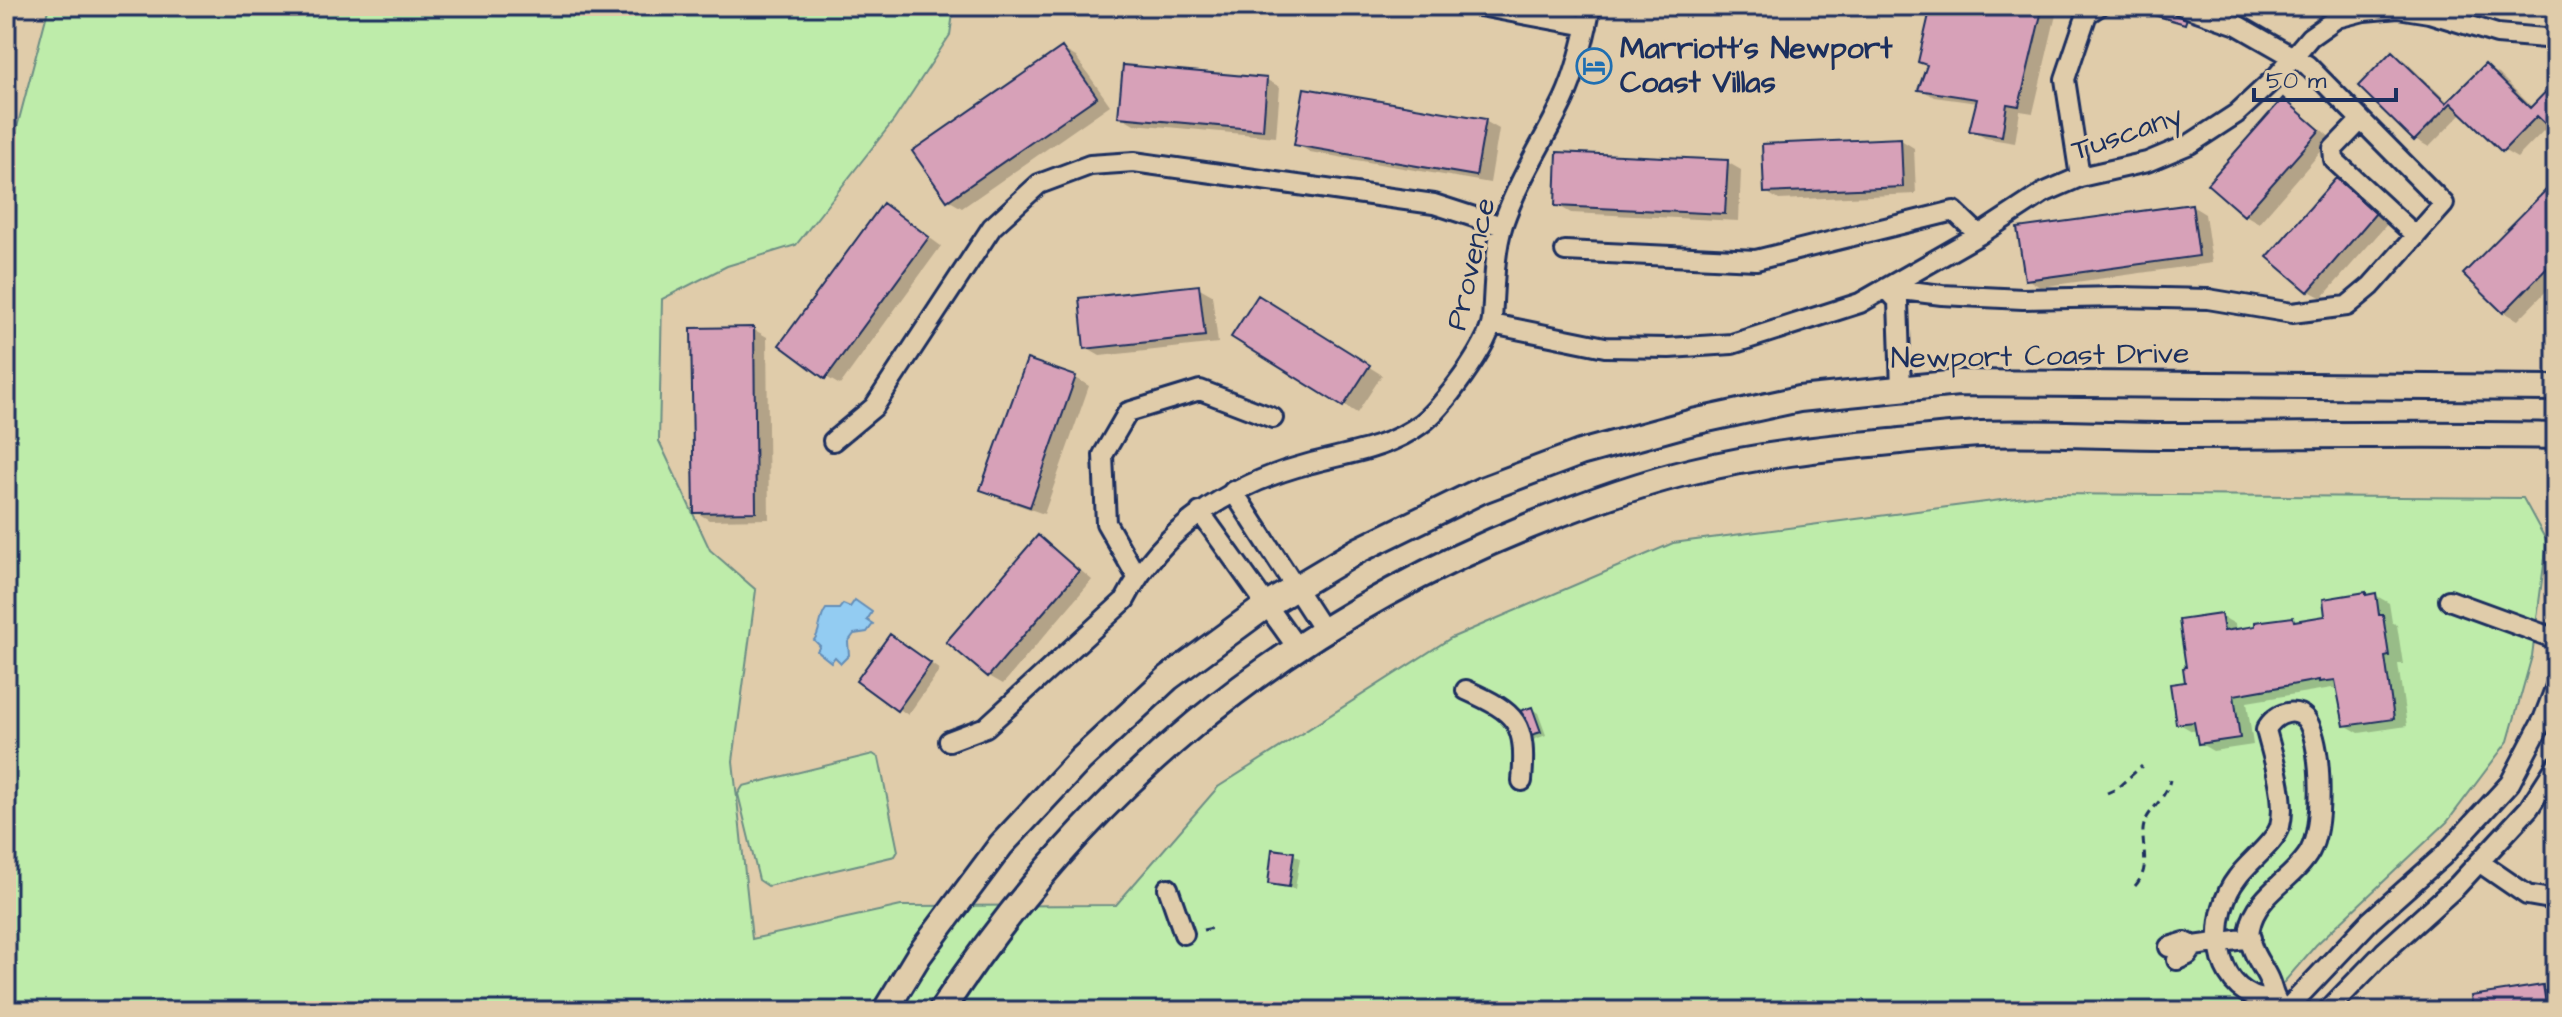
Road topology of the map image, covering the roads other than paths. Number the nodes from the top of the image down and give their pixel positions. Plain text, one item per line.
1 (1480, 6) edge
2 (1591, 6) edge
3 (2099, 6) edge
4 (2182, 6) edge
5 (1587, 26) junction
6 (2556, 39) edge
7 (2292, 57) junction
8 (2361, 120) junction
9 (2080, 177) junction
10 (1502, 226) junction
11 (1979, 235) junction
12 (2416, 236) junction
13 (1565, 251) dead end
14 (1886, 288) junction
15 (1492, 324) junction
16 (2556, 388) edge
17 (1901, 389) junction
18 (1273, 418) dead end
19 (2556, 436) edge
20 (833, 441) dead end
21 (1233, 491) junction
22 (1200, 512) junction
23 (1137, 577) junction
24 (1295, 589) junction
25 (2449, 600) dead end
26 (1267, 605) junction
27 (1323, 630) junction
28 (2556, 639) edge
29 (1296, 646) junction
30 (2556, 686) edge
31 (1466, 690) dead end
32 (949, 741) dead end
33 (2556, 766) edge
34 (1522, 781) dead end
35 (2479, 862) junction
36 (1168, 888) dead end
37 (2556, 900) edge
38 (1190, 932) road end
39 (2251, 938) junction
40 (2220, 943) junction
41 (2173, 954) dead end
42 (2284, 1008) edge
43 (885, 1011) edge
44 (941, 1011) edge
45 (2327, 1011) edge

1 - 5 street
2 - 5 street, Provence
3 - 9 street
4 - 7 street
5 - 10 street, Provence
6 - 7 street, Tuscany
7 - 8 street
7 - 9 street, Tuscany
8 - 12 street
8 - 12 street
9 - 11 street, Tuscany
10 - 15 street, Provence
10 - 20 street
11 - 13 street
11 - 14 street, Tuscany
12 - 14 street
14 - 15 street, Tuscany
14 - 17 street
15 - 21 street, Provence
16 - 17 main road, Newport Coast Drive
17 - 24 main road, Newport Coast Drive
18 - 23 street
19 - 27 main road
21 - 22 street, Provence
21 - 24 street
22 - 23 street, Provence
22 - 26 street
23 - 32 street, Provence
24 - 26 main road, Newport Coast Drive
24 - 27 street
25 - 28 street
26 - 29 street
26 - 43 main road, Newport Coast Drive
27 - 29 main road
29 - 44 main road
30 - 42 street
31 - 34 street
33 - 35 street
35 - 37 street
35 - 45 street
36 - 38 street
39 - 40 street
39 - 40 street
39 - 42 street
40 - 41 street
40 - 42 street

